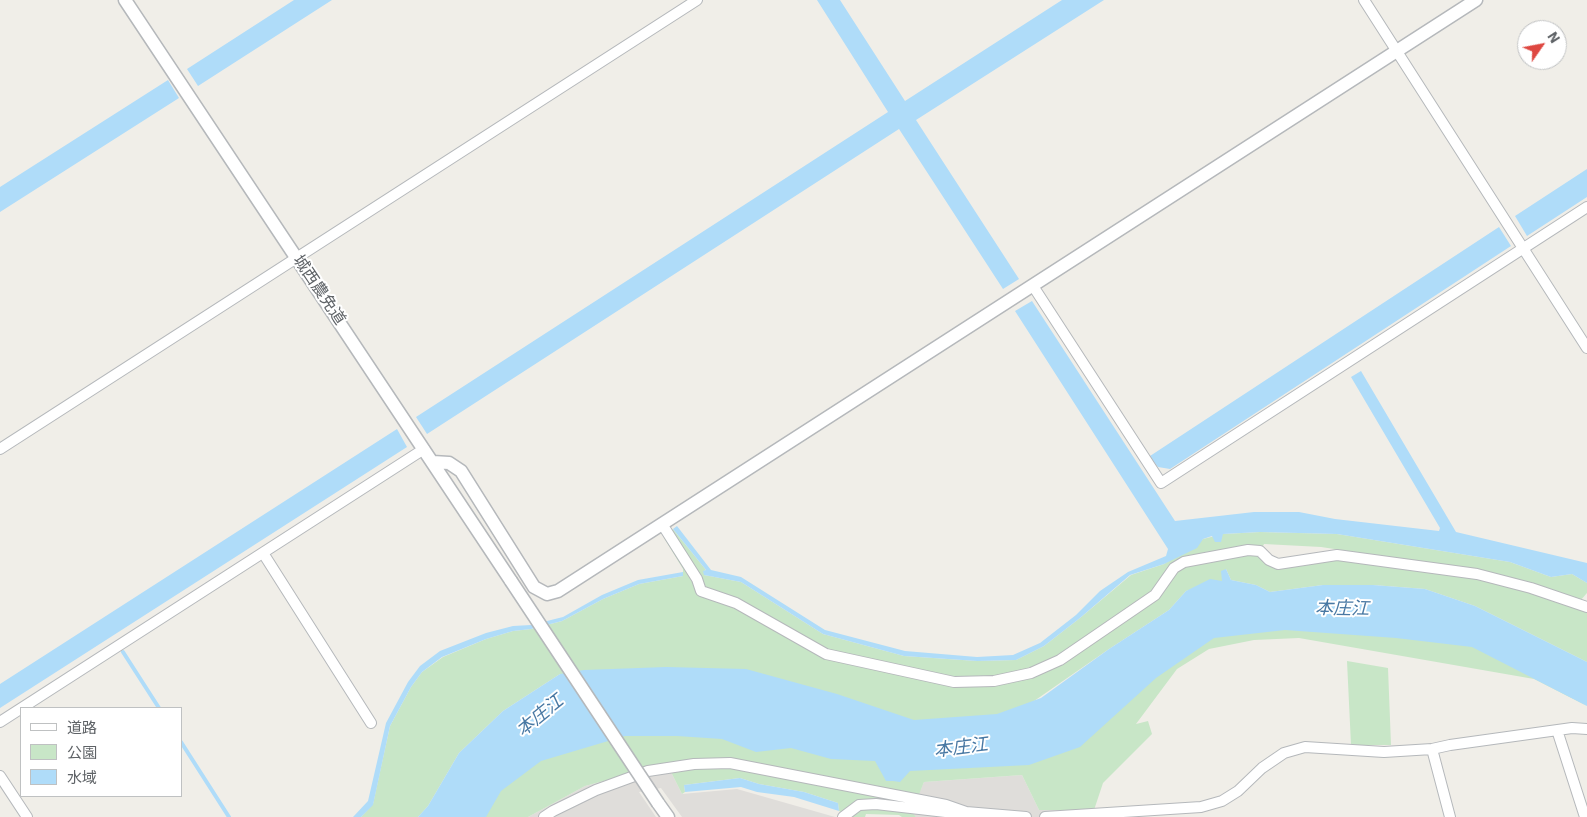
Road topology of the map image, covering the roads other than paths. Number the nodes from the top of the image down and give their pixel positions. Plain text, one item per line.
1 (126, 0) edge
2 (697, 0) edge
3 (1364, 0) edge
4 (1476, 0) edge
5 (1398, 52) junction
6 (1587, 206) edge
7 (1522, 248) junction
8 (297, 257) junction
9 (1033, 286) junction
10 (1587, 348) edge
11 (0, 449) edge
12 (424, 449) junction
13 (433, 462) junction
14 (662, 524) junction
15 (263, 553) junction
16 (1587, 607) edge
17 (23, 707) edge
18 (20, 709) edge
19 (0, 722) edge
20 (371, 723) dead end
21 (1587, 729) edge
22 (1557, 730) junction
23 (1432, 750) junction
24 (0, 776) edge
25 (966, 812) junction
26 (27, 817) edge
27 (544, 817) edge
28 (668, 817) edge
29 (843, 817) edge
30 (1026, 817) edge
31 (1045, 817) edge
32 (1450, 817) edge
33 (1585, 817) edge

1 - 8 street, 城西農免道
2 - 8 street
3 - 5 street
4 - 5 street
5 - 7 street
5 - 9 street
6 - 7 street
7 - 9 street
7 - 10 street
8 - 11 street
8 - 12 street, 城西農免道
9 - 14 street
12 - 13 street, 城西農免道
12 - 15 street
13 - 14 street
13 - 28 street, 城西農免道, bridge
14 - 16 street
15 - 17 street
15 - 20 street
18 - 19 street
21 - 22 street
22 - 23 street
22 - 33 street
23 - 31 street
23 - 32 street
24 - 26 street
25 - 27 street
25 - 29 street
25 - 30 street

